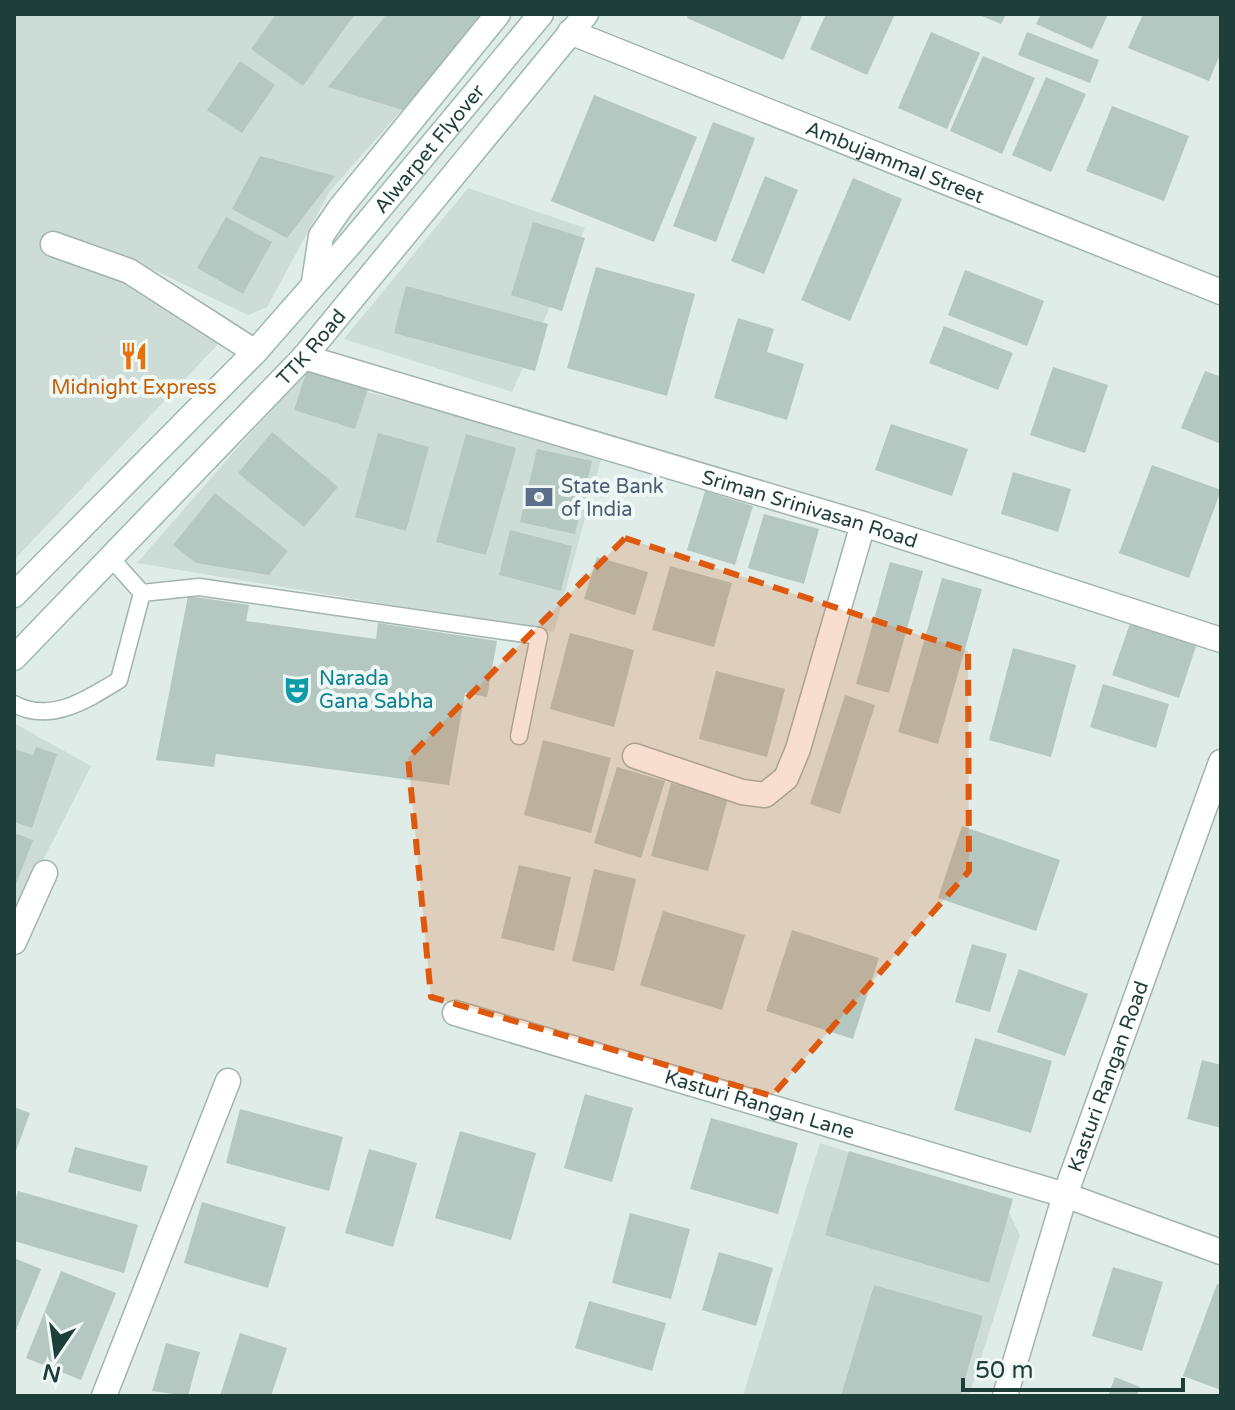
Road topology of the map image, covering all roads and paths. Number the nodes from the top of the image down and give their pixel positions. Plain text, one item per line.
1 (498, 14) edge
2 (541, 14) edge
3 (578, 23) edge
4 (53, 244) dead end
5 (314, 282) junction
6 (1221, 292) edge
7 (255, 352) junction
8 (304, 357) junction
9 (863, 524) junction
10 (109, 556) junction
11 (142, 593) junction
12 (14, 595) edge
13 (1221, 640) edge
14 (14, 658) edge
15 (14, 704) edge
16 (519, 736) dead end
17 (635, 756) dead end
18 (1221, 762) edge
19 (45, 873) dead end
20 (14, 942) edge
21 (455, 1013) dead end
22 (228, 1081) dead end
23 (1065, 1195) junction
24 (1221, 1252) edge
25 (104, 1396) edge
26 (1005, 1396) edge

1 - 5 street
2 - 5 street, Alwarpet Flyover
3 - 6 street, Ambujammal Street
3 - 8 street, TTK Road
4 - 7 street
5 - 7 street, TTK Road
7 - 12 street, TTK Road
8 - 9 street, Sriman Srinivasan Road
8 - 10 street, TTK Road
9 - 13 street, Sriman Srinivasan Road
9 - 17 street
10 - 11 lane
10 - 14 street, TTK Road
11 - 15 lane
11 - 16 lane
18 - 23 street, Kasturi Rangan Road
19 - 20 street
21 - 23 street, Kasturi Rangan Lane
22 - 25 street
23 - 24 street, Kasturi Rangan Lane
23 - 26 street, Kasturi Rangan Road

